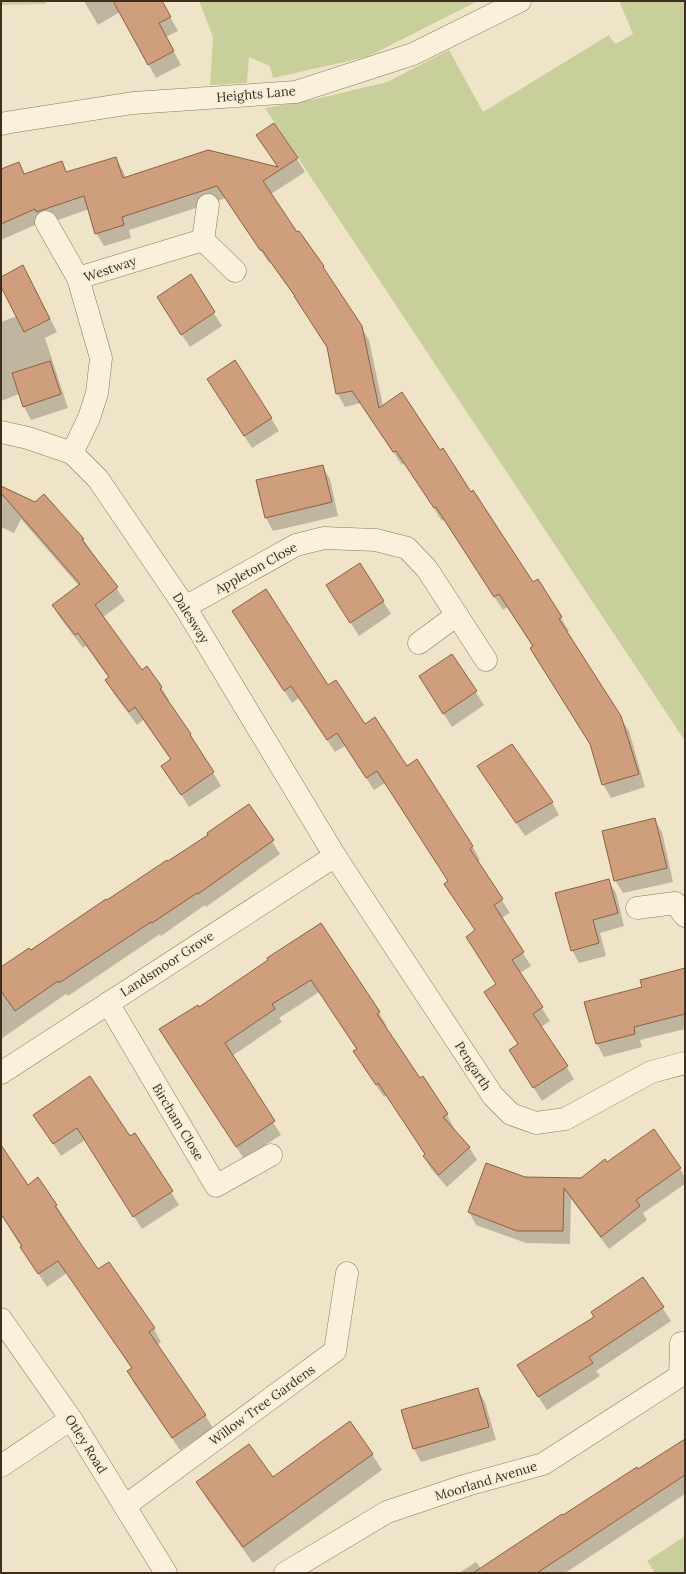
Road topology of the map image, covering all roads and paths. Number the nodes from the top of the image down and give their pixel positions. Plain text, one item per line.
1 (520, 1) edge
2 (1, 124) edge
3 (208, 205) dead end
4 (46, 222) dead end
5 (203, 240) junction
6 (235, 271) dead end
7 (78, 278) junction
8 (1, 432) edge
9 (72, 453) junction
10 (185, 607) junction
11 (457, 615) junction
12 (419, 643) dead end
13 (486, 660) dead end
14 (334, 856) junction
15 (637, 908) dead end
16 (685, 916) edge
17 (108, 1003) junction
18 (685, 1063) edge
19 (1, 1073) edge
20 (272, 1155) dead end
21 (347, 1273) dead end
22 (1, 1319) edge
23 (681, 1343) dead end
24 (683, 1377) edge
25 (71, 1420) junction
26 (1, 1466) edge
27 (125, 1506) junction
28 (166, 1573) edge
29 (285, 1573) edge

1 - 2 street, Heights Lane
3 - 5 street
4 - 7 street
5 - 6 street
5 - 7 street, Westway
7 - 9 street, Westway
8 - 9 street, Dalesway
9 - 10 street, Dalesway
10 - 11 street, Appleton Close
10 - 14 street, Dalesway
11 - 12 street
11 - 13 street, Appleton Close
14 - 17 street, Landsmoor Grove
14 - 18 street, Pengarth
15 - 16 street
17 - 19 street, Landsmoor Grove
17 - 20 street, Bircham Close
21 - 27 street, Willow Tree Gardens
22 - 25 street, Otley Road
23 - 24 street, Moorland Avenue
24 - 29 street, Moorland Avenue
25 - 26 street
25 - 27 street, Otley Road
27 - 28 street, Otley Road

